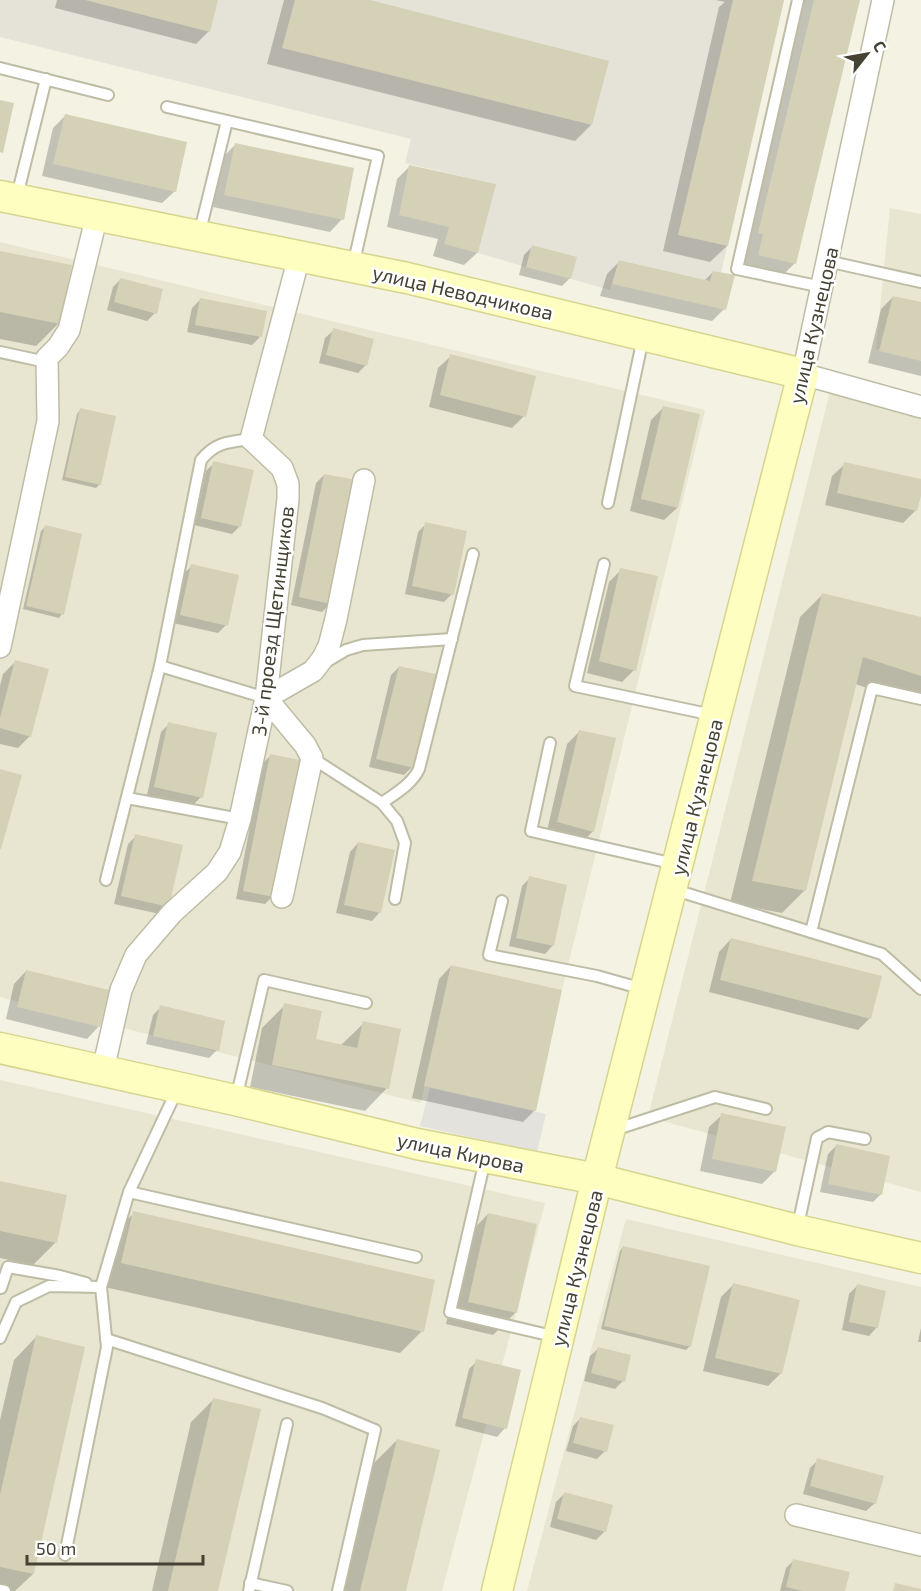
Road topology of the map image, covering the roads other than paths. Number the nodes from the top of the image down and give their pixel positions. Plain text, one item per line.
1 (798, 0) edge
2 (883, 0) edge
3 (0, 68) edge
4 (46, 80) junction
5 (108, 95) dead end
6 (167, 107) dead end
7 (227, 121) junction
8 (8, 198) edge
9 (97, 215) junction
10 (199, 236) junction
11 (299, 257) junction
12 (827, 261) junction
13 (353, 267) junction
14 (921, 282) edge
15 (822, 287) junction
16 (644, 335) junction
17 (0, 352) edge
18 (47, 358) junction
19 (803, 374) junction
20 (921, 407) edge
21 (250, 439) junction
22 (364, 480) dead end
23 (608, 503) dead end
24 (473, 554) dead end
25 (604, 564) dead end
26 (452, 639) junction
27 (0, 647) edge
28 (160, 666) junction
29 (313, 671) junction
30 (266, 698) junction
31 (921, 699) edge
32 (716, 716) junction
33 (550, 743) dead end
34 (312, 758) junction
35 (127, 798) junction
36 (382, 803) junction
37 (240, 819) junction
38 (675, 877) junction
39 (106, 880) dead end
40 (282, 897) dead end
41 (394, 899) dead end
42 (502, 901) dead end
43 (811, 932) junction
44 (921, 989) edge
45 (646, 990) junction
46 (366, 1002) dead end
47 (0, 1048) edge
48 (103, 1070) junction
49 (178, 1087) junction
50 (236, 1100) junction
51 (766, 1108) dead end
52 (611, 1131) junction
53 (865, 1139) dead end
54 (486, 1156) junction
55 (597, 1179) junction
56 (129, 1192) junction
57 (797, 1230) junction
58 (416, 1257) dead end
59 (921, 1258) edge
60 (101, 1287) junction
61 (1, 1288) edge
62 (0, 1338) edge
63 (560, 1338) junction
64 (106, 1339) junction
65 (287, 1424) dead end
66 (796, 1515) dead end
67 (921, 1545) edge
68 (65, 1555) dead end
69 (250, 1587) edge
70 (0, 1590) edge
71 (5, 1591) edge
72 (287, 1591) edge
73 (338, 1591) edge
74 (497, 1591) edge

1 - 15 lane
2 - 12 street, улица Кузнецова
3 - 4 lane
4 - 5 lane
4 - 8 lane
6 - 7 lane
7 - 10 lane
7 - 13 lane
8 - 9 main road, улица Неводчикова
9 - 10 main road, улица Неводчикова
9 - 18 street
10 - 11 main road, улица Неводчикова
11 - 13 main road, улица Неводчикова
11 - 21 street
12 - 14 lane
12 - 15 street, улица Кузнецова
13 - 16 main road, улица Неводчикова
15 - 19 street, улица Кузнецова
16 - 19 main road, улица Неводчикова
16 - 23 lane
17 - 18 lane
18 - 27 street
19 - 20 street, улица Неводчикова
19 - 32 main road, улица Кузнецова
21 - 28 lane
21 - 30 street, 3-й проезд Щетинщиков
22 - 29 street
24 - 26 lane
25 - 32 lane
26 - 29 lane
26 - 36 lane
28 - 30 lane
28 - 35 lane
29 - 30 street
30 - 34 street
30 - 37 street, 3-й проезд Щетинщиков
31 - 43 lane
32 - 38 main road, улица Кузнецова
33 - 38 lane
34 - 36 lane
34 - 40 street
35 - 37 lane
35 - 39 lane
36 - 41 lane
37 - 48 street, 3-й проезд Щетинщиков
38 - 43 lane
38 - 45 main road, улица Кузнецова
42 - 45 lane
43 - 44 lane
45 - 52 main road, улица Кузнецова
46 - 50 lane
47 - 48 main road, улица Кирова
48 - 49 main road, улица Кирова
49 - 50 main road, улица Кирова
49 - 56 lane
50 - 54 main road, улица Кирова
51 - 52 lane
52 - 55 main road, улица Кузнецова
53 - 57 lane
54 - 55 main road, улица Кирова
54 - 63 lane
55 - 57 main road, улица Кирова
55 - 63 main road, улица Кузнецова
56 - 58 lane
56 - 60 lane
57 - 59 main road, улица Кирова
60 - 61 lane
60 - 62 lane
60 - 64 lane
63 - 74 main road, улица Кузнецова
64 - 68 lane
64 - 73 lane
65 - 69 lane
66 - 67 street
69 - 72 lane
70 - 71 lane

